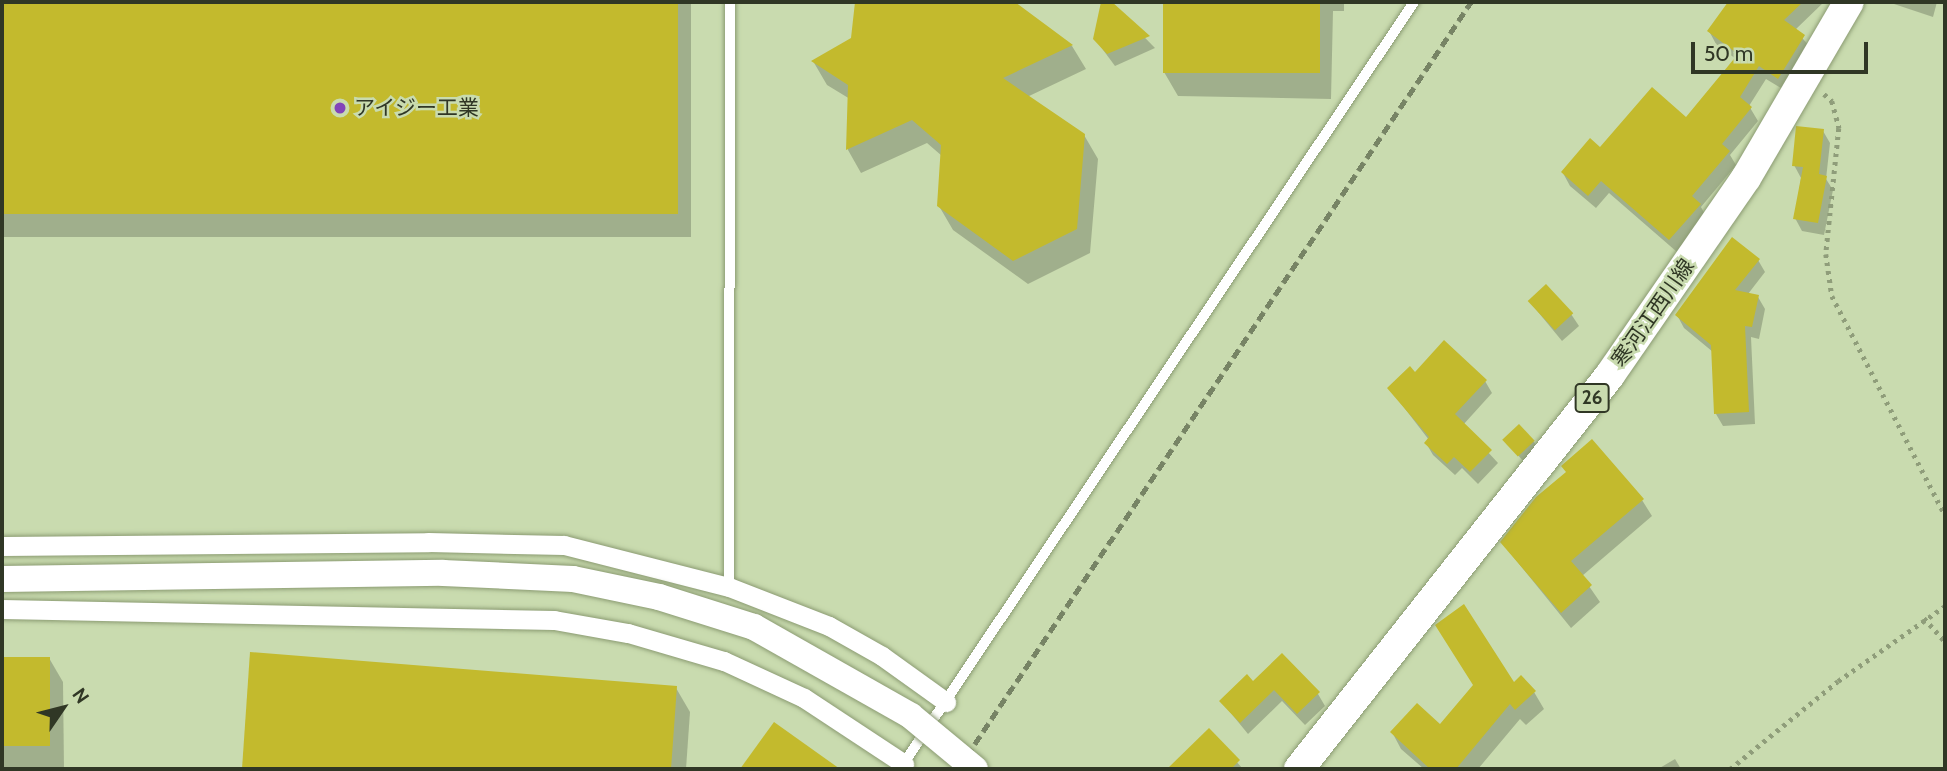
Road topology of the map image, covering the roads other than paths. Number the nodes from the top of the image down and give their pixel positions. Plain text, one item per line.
1 (730, 2) edge
2 (1414, 2) edge
3 (1849, 2) edge
4 (2, 546) edge
5 (2, 579) edge
6 (729, 587) junction
7 (2, 609) edge
8 (946, 702) junction
9 (902, 766) edge
10 (975, 769) edge
11 (1299, 769) edge

1 - 6 lane
2 - 8 lane
3 - 11 main road, 寒河江西川線 / 26
4 - 6 street
5 - 10 street, bridge
6 - 8 street
7 - 9 street
8 - 9 lane

